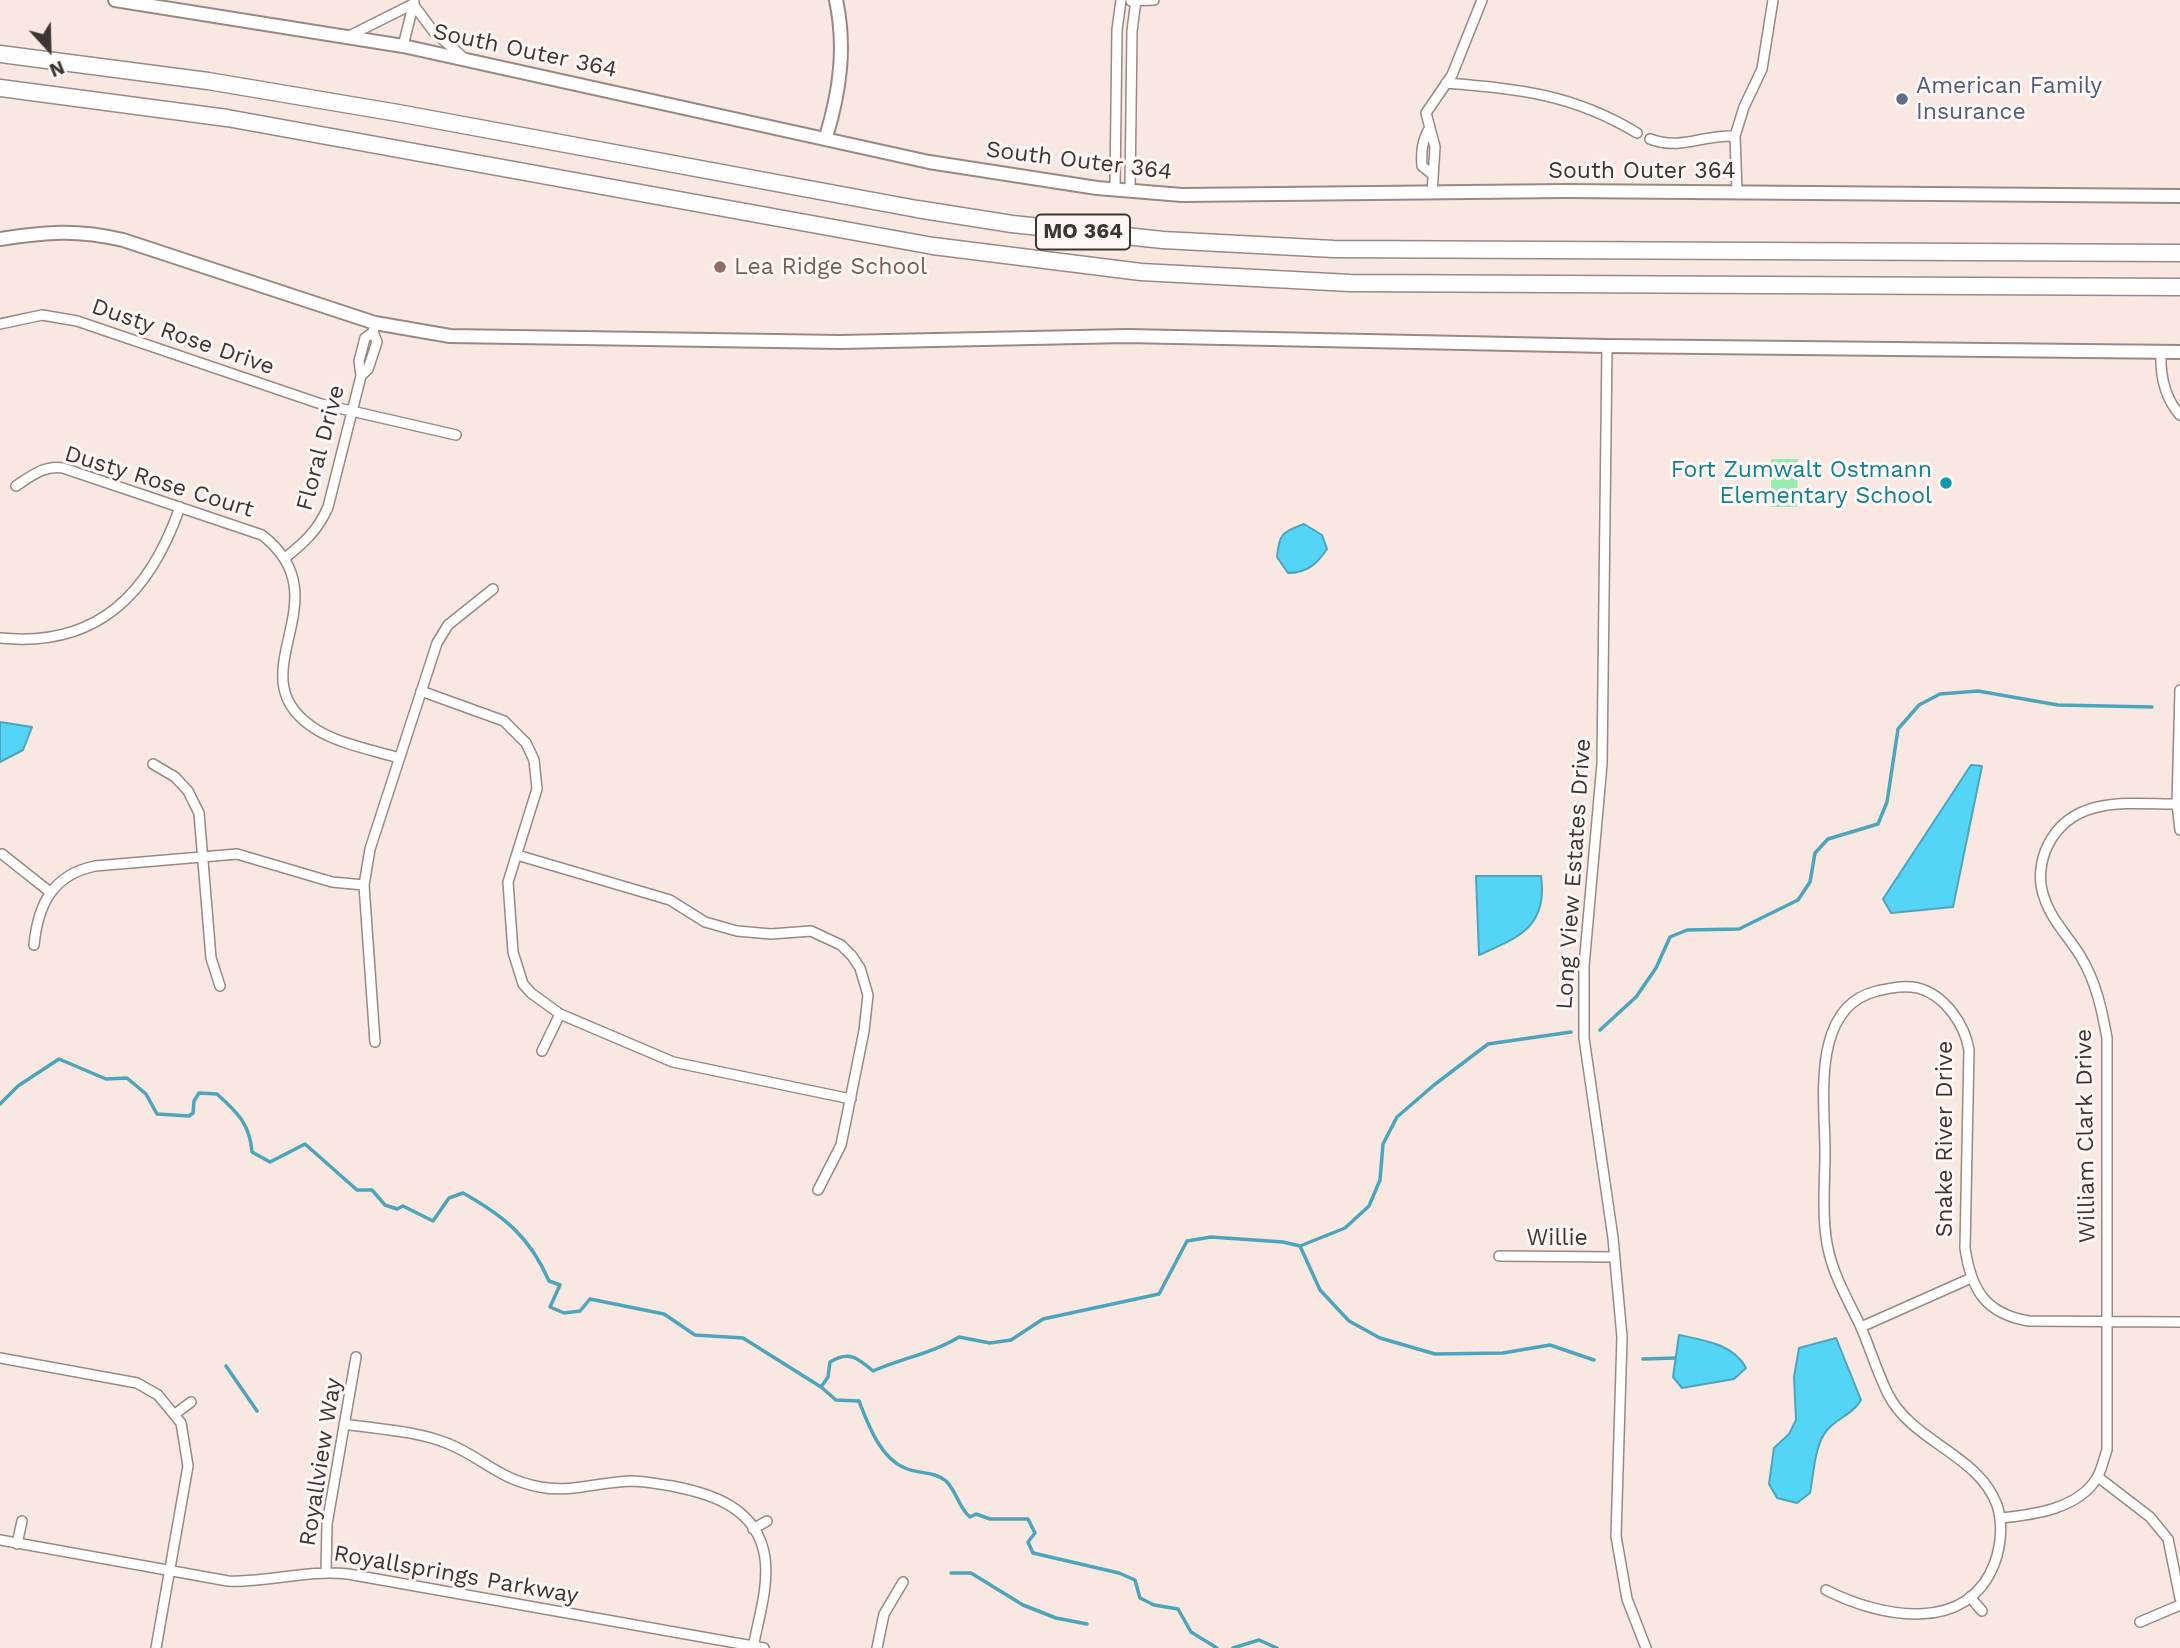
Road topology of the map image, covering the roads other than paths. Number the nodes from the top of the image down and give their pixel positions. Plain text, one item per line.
1 (115, 0) edge
2 (836, 0) edge
3 (1121, 0) edge
4 (1154, 0) edge
5 (1482, 0) edge
6 (1773, 0) edge
7 (413, 1) edge
8 (1136, 1) edge
9 (347, 37) junction
10 (404, 46) junction
11 (0, 54) edge
12 (466, 60) junction
13 (1446, 83) junction
14 (0, 88) edge
15 (1429, 130) junction
16 (1637, 133) dead end
17 (1735, 136) junction
18 (826, 137) junction
19 (1650, 139) dead end
20 (1432, 174) junction
21 (1115, 187) junction
22 (1130, 190) junction
23 (1737, 192) junction
24 (1432, 193) junction
25 (2180, 196) edge
26 (0, 239) edge
27 (2180, 253) edge
28 (2180, 287) edge
29 (0, 324) edge
30 (374, 328) junction
31 (1607, 346) junction
32 (2161, 352) junction
33 (2180, 352) edge
34 (352, 412) junction
35 (2180, 415) edge
36 (456, 435) dead end
37 (16, 486) dead end
38 (180, 507) junction
39 (285, 558) junction
40 (493, 589) dead end
41 (0, 638) edge
42 (2180, 690) edge
43 (421, 691) junction
44 (399, 758) junction
45 (153, 764) dead end
46 (2177, 804) junction
47 (2180, 830) edge
48 (2, 854) dead end
49 (517, 855) junction
50 (203, 856) junction
51 (364, 885) junction
52 (50, 892) junction
53 (34, 945) dead end
54 (220, 986) dead end
55 (560, 1014) junction
56 (375, 1042) dead end
57 (541, 1051) dead end
58 (851, 1099) junction
59 (818, 1190) dead end
60 (1499, 1256) dead end
61 (1615, 1257) junction
62 (1969, 1279) junction
63 (2180, 1322) edge
64 (2106, 1323) junction
65 (1861, 1327) junction
66 (0, 1357) edge
67 (356, 1357) dead end
68 (191, 1402) dead end
69 (175, 1414) junction
70 (344, 1423) junction
71 (2098, 1477) junction
72 (2000, 1518) junction
73 (22, 1521) dead end
74 (767, 1521) dead end
75 (753, 1529) junction
76 (0, 1541) edge
77 (18, 1544) junction
78 (170, 1570) junction
79 (326, 1572) junction
80 (903, 1582) dead end
81 (1826, 1590) dead end
82 (1970, 1597) junction
83 (2180, 1598) edge
84 (2180, 1605) edge
85 (1982, 1611) dead end
86 (2140, 1622) dead end
87 (753, 1647) edge
88 (156, 1648) edge
89 (764, 1648) edge
90 (877, 1648) edge
91 (1646, 1648) edge

1 - 9 street, South Outer 364
2 - 18 street
3 - 8 street
3 - 21 street
4 - 8 street
5 - 13 street
6 - 17 street
7 - 9 street
7 - 10 street
7 - 12 street
8 - 22 street
9 - 10 street, South Outer 364
10 - 12 street, South Outer 364
11 - 27 highway, MO 364
12 - 18 street, South Outer 364
13 - 15 street
13 - 16 street
14 - 28 highway, MO 364
15 - 20 street
15 - 20 street
17 - 19 street
17 - 23 street
18 - 21 street, South Outer 364
20 - 24 street
21 - 22 street, South Outer 364
22 - 24 street, South Outer 364
23 - 24 street, South Outer 364
23 - 25 street, South Outer 364
26 - 30 street
29 - 34 street, Dusty Rose Drive
30 - 31 street
30 - 34 street, Floral Drive
31 - 32 street
31 - 61 street, Long View Estates Drive
32 - 33 street
32 - 35 street
34 - 36 street, Dusty Rose Drive
34 - 39 street, Floral Drive
37 - 38 street, Dusty Rose Court
38 - 39 street, Dusty Rose Court
38 - 41 street
39 - 44 street
40 - 43 street
42 - 46 street
43 - 44 street
43 - 49 street
44 - 51 street
45 - 50 street
46 - 47 street
46 - 64 street, William Clark Drive
48 - 52 street
49 - 55 street
49 - 58 street
50 - 51 street
50 - 52 street
50 - 54 street
51 - 56 street
52 - 53 street
55 - 57 street
55 - 58 street
58 - 59 street
60 - 61 street, Willie
61 - 91 street, Long View Estates Drive
62 - 64 street
62 - 65 street
62 - 65 street, Snake River Drive
63 - 64 street
64 - 71 street, William Clark Drive
65 - 72 street, Snake River Drive
66 - 69 street
67 - 70 street, Royallview Way
68 - 69 street
69 - 78 street
70 - 75 street
70 - 79 street, Royallview Way
71 - 72 street
71 - 83 street
72 - 82 street, Snake River Drive
73 - 77 street
74 - 75 street
75 - 87 street
76 - 77 street, Royallsprings Parkway
77 - 78 street, Royallsprings Parkway
78 - 79 street, Royallsprings Parkway
78 - 88 street
79 - 87 street, Royallsprings Parkway
80 - 90 street
81 - 82 street, Snake River Drive
82 - 85 street
84 - 86 street
87 - 89 street, Royallsprings Parkway

